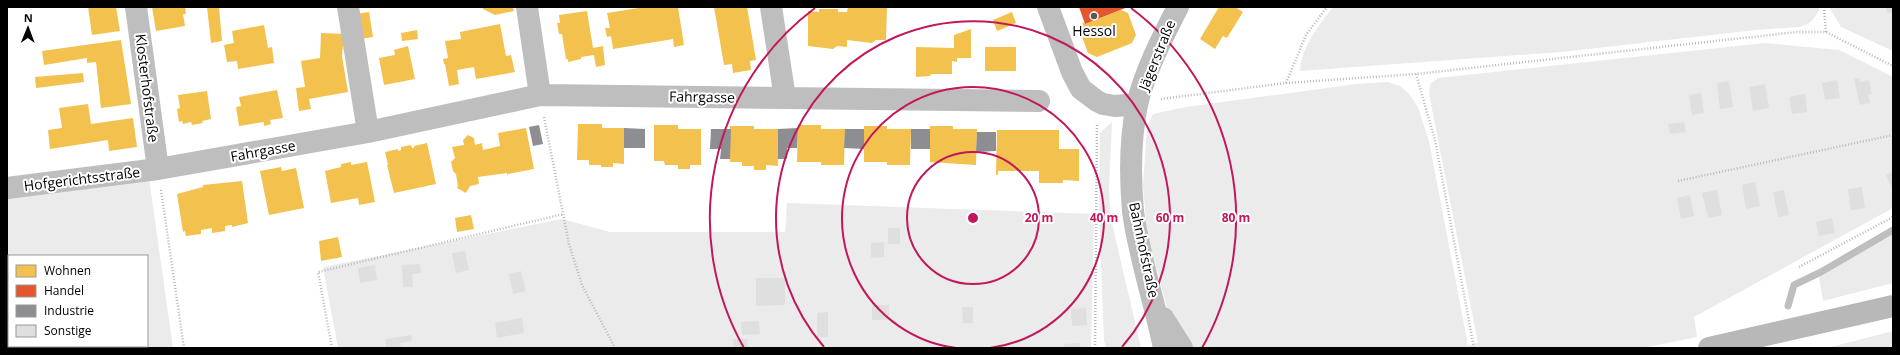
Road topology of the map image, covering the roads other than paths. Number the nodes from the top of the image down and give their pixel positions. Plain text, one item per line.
1 (136, 7) edge
2 (348, 7) edge
3 (527, 7) edge
4 (771, 7) edge
5 (1048, 7) edge
6 (1178, 7) edge
7 (540, 95) junction
8 (785, 98) junction
9 (1039, 101) dead end
10 (1137, 104) junction
11 (368, 132) junction
12 (158, 169) junction
13 (7, 188) edge
14 (1893, 306) edge
15 (1155, 307) junction
16 (1164, 348) edge
17 (1182, 348) edge
18 (1709, 348) edge

1 - 12 street, Klosterhofstraße
2 - 11 street
3 - 7 street
4 - 8 street
5 - 10 street
6 - 10 street, Jägerstraße
7 - 8 street, Fahrgasse
7 - 11 street, Fahrgasse
8 - 9 street, Fahrgasse
10 - 15 street, Bahnhofstraße
11 - 12 street, Fahrgasse
12 - 13 street, Hofgerichtsstraße
14 - 18 main road
15 - 16 street, Bahnhofstraße
15 - 17 street, Bahnhofstraße

